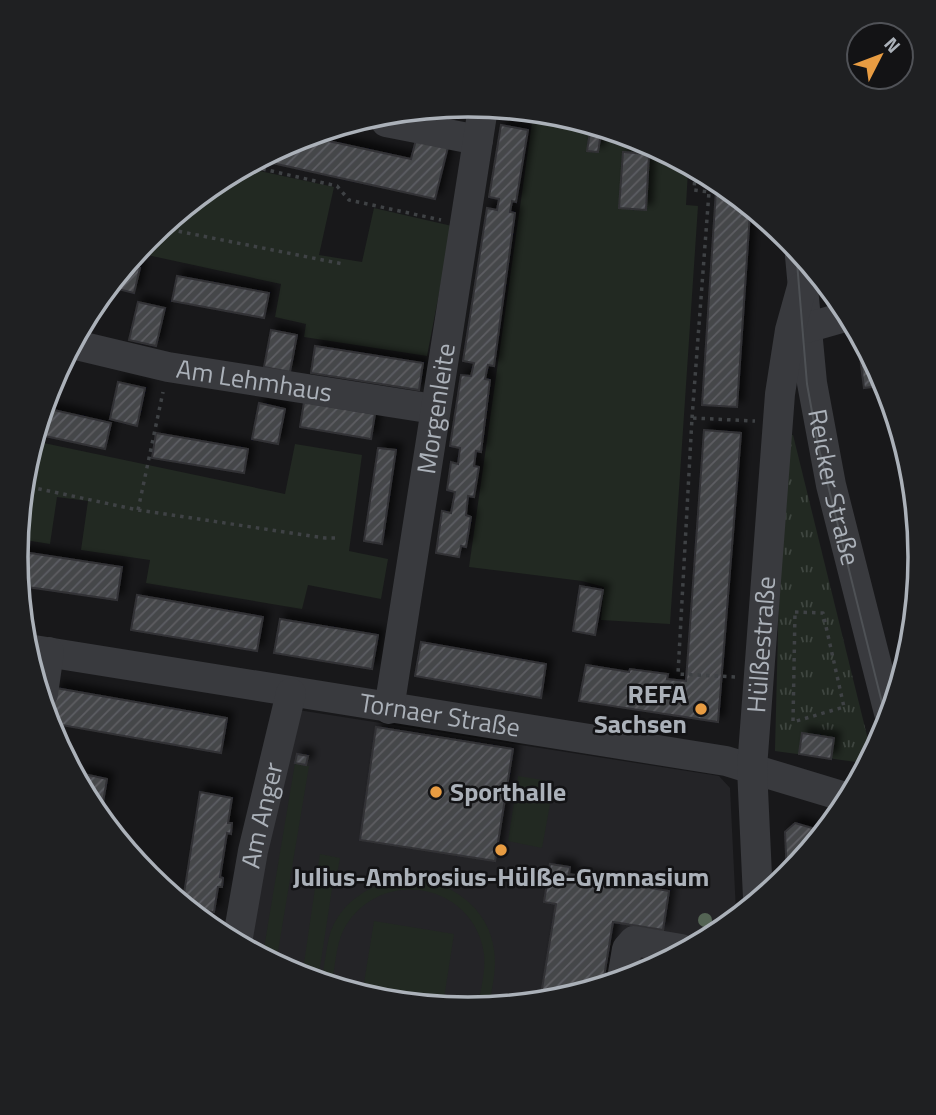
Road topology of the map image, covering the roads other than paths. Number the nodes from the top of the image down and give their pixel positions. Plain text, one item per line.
1 (482, 117) edge
2 (395, 124) edge
3 (478, 140) junction
4 (801, 269) edge
5 (802, 287) junction
6 (838, 319) edge
7 (806, 328) junction
8 (82, 346) edge
9 (812, 383) junction
10 (779, 408) junction
11 (434, 410) junction
12 (42, 651) edge
13 (42, 669) edge
14 (291, 692) junction
15 (885, 698) edge
16 (389, 709) junction
17 (752, 768) junction
18 (838, 795) edge
19 (758, 888) edge
20 (238, 932) edge
21 (673, 947) edge
22 (624, 969) edge

1 - 3 street, Morgenleite
2 - 3 street
3 - 11 street, Morgenleite
4 - 5 street, Reicker Straße
5 - 7 street, Reicker Straße
5 - 10 street, Hülßestraße
6 - 7 street
7 - 9 street, Reicker Straße
8 - 11 street, Am Lehmhaus
9 - 10 street
9 - 15 street, Reicker Straße
10 - 17 street, Hülßestraße
11 - 16 street, Morgenleite
12 - 13 street
12 - 14 street, Tornaer Straße
14 - 16 street, Tornaer Straße
14 - 20 street, Am Anger
16 - 17 street, Tornaer Straße
17 - 18 street, Tornaer Straße
17 - 19 street, Hülßestraße
21 - 22 street

